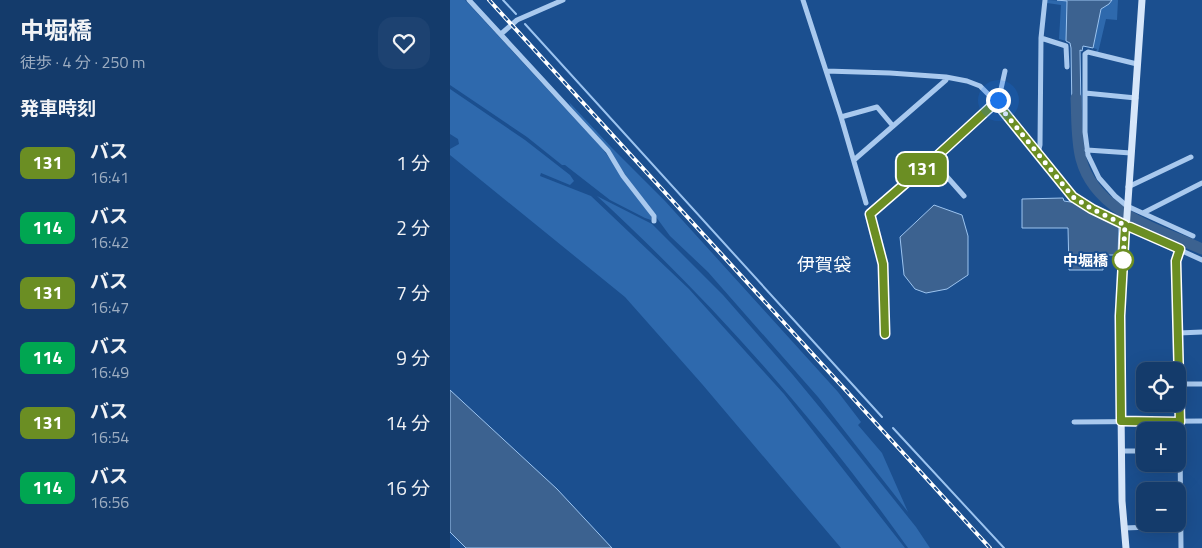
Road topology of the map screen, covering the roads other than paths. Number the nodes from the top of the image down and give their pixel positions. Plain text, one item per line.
1 (469, 0) edge
2 (563, 0) edge
3 (804, 0) edge
4 (1045, 0) edge
5 (1142, 0) edge
6 (501, 34) junction
7 (1041, 38) junction
8 (1138, 64) junction
9 (1067, 67) dead end
10 (826, 71) junction
11 (1005, 71) dead end
12 (946, 77) junction
13 (1085, 94) junction
14 (1136, 98) junction
15 (996, 102) junction
16 (841, 117) junction
17 (893, 126) junction
18 (1087, 150) junction
19 (1131, 152) junction
20 (1038, 153) junction
21 (1191, 157) dead end
22 (854, 160) junction
23 (932, 160) junction
24 (1202, 183) edge
25 (1128, 187) junction
26 (964, 196) dead end
27 (866, 203) dead end
28 (1127, 207) junction
29 (1143, 213) junction
30 (654, 221) dead end
31 (1126, 223) junction
32 (1193, 236) dead end
33 (1180, 249) junction
34 (1202, 260) edge
35 (1202, 332) edge
36 (1179, 333) junction
37 (885, 334) dead end
38 (1180, 362) edge
39 (1186, 384) edge
40 (1202, 384) edge
41 (1180, 412) edge
42 (1121, 421) junction
43 (1202, 421) edge
44 (1074, 422) dead end
45 (1180, 422) junction
46 (1122, 451) junction
47 (1136, 451) edge
48 (1124, 528) junction
49 (1136, 528) edge
50 (1181, 532) edge
51 (1126, 548) edge
52 (1182, 548) edge

1 - 6 street
2 - 6 street
3 - 10 street
4 - 7 street
5 - 8 street
6 - 30 street
7 - 9 street
7 - 20 street
8 - 13 street
8 - 14 street
10 - 12 street
10 - 16 street
11 - 15 street
12 - 15 street
12 - 17 street
13 - 14 street
13 - 18 street
14 - 19 street
15 - 20 street
15 - 23 street
16 - 17 street
16 - 22 street
17 - 22 street
18 - 19 street
18 - 28 street
19 - 25 street
20 - 31 street
21 - 25 street
22 - 27 street
23 - 26 street
23 - 37 street
24 - 29 street
25 - 28 street
28 - 29 street
28 - 31 street
29 - 32 street
31 - 33 street
31 - 42 street
33 - 34 street
33 - 36 street
35 - 36 street
36 - 38 street
39 - 40 street
41 - 45 street
42 - 44 street
42 - 45 street
42 - 46 street
43 - 45 street
46 - 47 street
46 - 48 street
48 - 49 street
48 - 51 street
50 - 52 street

